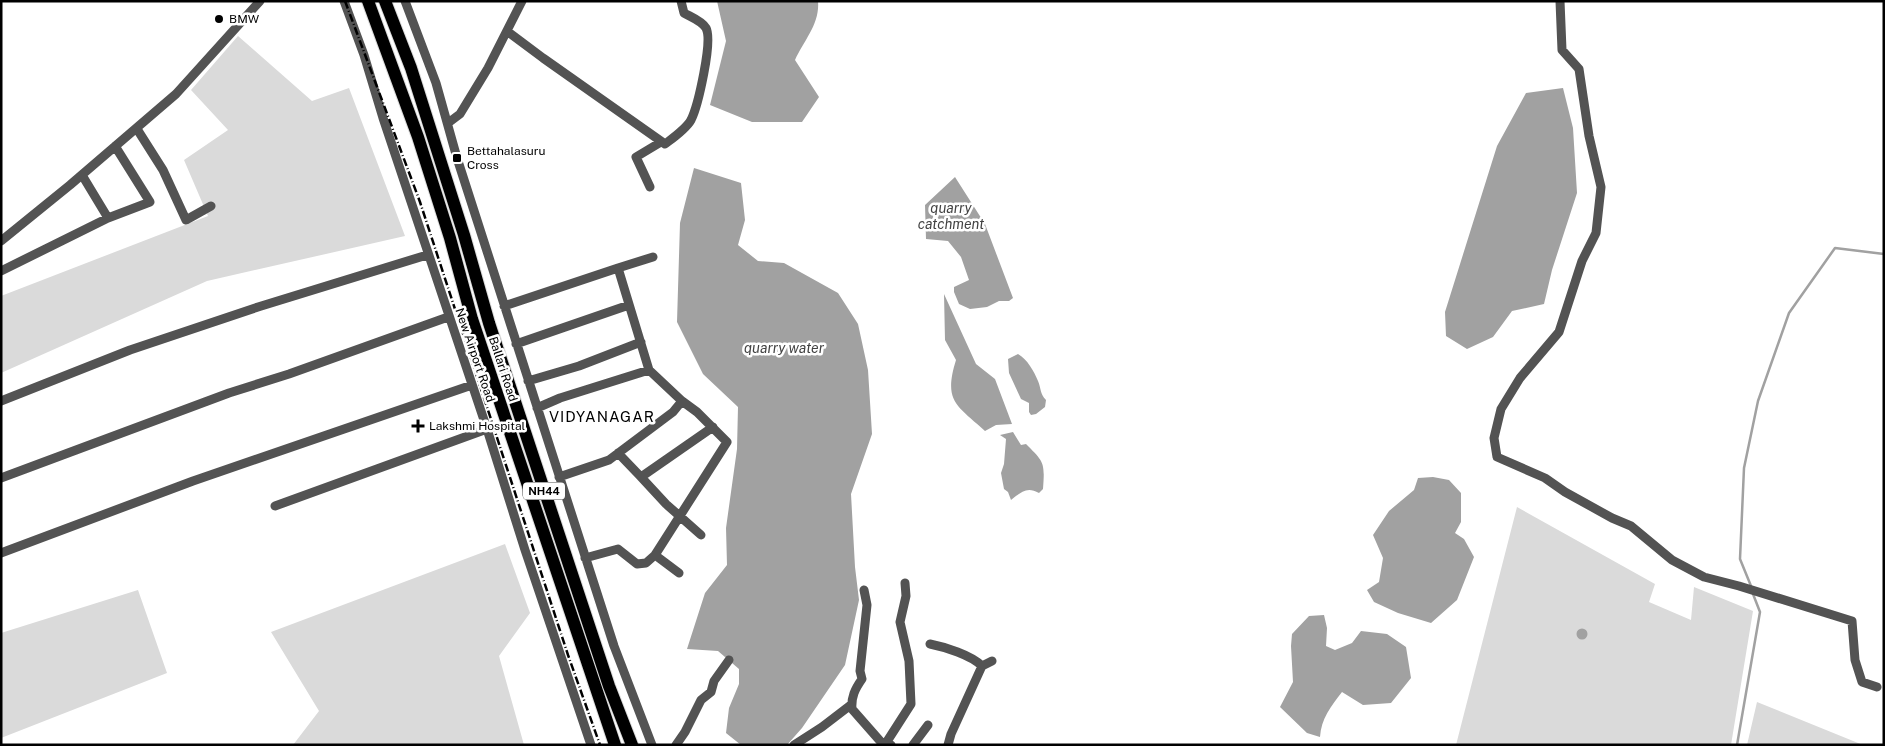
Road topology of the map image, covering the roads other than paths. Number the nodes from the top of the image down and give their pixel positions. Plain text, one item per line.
1 (260, 1) edge
2 (344, 1) edge
3 (368, 1) edge
4 (385, 1) edge
5 (405, 1) edge
6 (522, 1) edge
7 (681, 1) edge
8 (1560, 1) edge
9 (507, 31) junction
10 (448, 123) junction
11 (137, 129) junction
12 (661, 142) junction
13 (115, 146) junction
14 (82, 175) junction
15 (650, 187) dead end
16 (211, 206) dead end
17 (108, 218) junction
18 (1, 241) edge
19 (428, 255) junction
20 (653, 257) dead end
21 (618, 268) junction
22 (1, 272) edge
23 (629, 305) junction
24 (504, 306) junction
25 (448, 317) junction
26 (640, 342) junction
27 (516, 344) junction
28 (649, 370) junction
29 (528, 381) junction
30 (472, 385) junction
31 (1, 401) edge
32 (682, 402) junction
33 (537, 408) junction
34 (712, 427) junction
35 (486, 429) junction
36 (618, 453) junction
37 (559, 476) junction
38 (641, 477) junction
39 (1, 478) edge
40 (275, 506) dead end
41 (679, 517) junction
42 (701, 535) dead end
43 (1, 553) edge
44 (655, 555) junction
45 (585, 558) junction
46 (679, 573) dead end
47 (904, 583) dead end
48 (864, 590) dead end
49 (930, 644) dead end
50 (729, 660) dead end
51 (992, 661) dead end
52 (982, 666) junction
53 (1877, 687) dead end
54 (852, 704) junction
55 (928, 725) dead end
56 (889, 744) edge
57 (591, 745) edge
58 (615, 745) edge
59 (632, 745) edge
60 (652, 745) edge
61 (676, 745) edge
62 (794, 745) edge
63 (913, 745) edge
64 (948, 745) edge

1 - 11 street
2 - 19 street, New Airport Road
3 - 58 highway, Ballari Road / NH44
4 - 59 highway, Ballari Road / NH44
5 - 10 street
6 - 9 street
7 - 12 street
8 - 53 street
9 - 10 street
9 - 12 street
10 - 24 street
11 - 13 street
11 - 16 street
12 - 15 street
13 - 14 street
13 - 17 street
14 - 17 street
14 - 18 street
17 - 22 street
19 - 25 street, New Airport Road
19 - 31 street
20 - 21 street
21 - 23 street
21 - 24 street
23 - 26 street
23 - 27 street
24 - 27 street
25 - 30 street, New Airport Road
25 - 39 street
26 - 28 street
26 - 29 street
27 - 29 street
28 - 32 street
28 - 33 street
29 - 33 street
30 - 35 street, New Airport Road
30 - 43 street
32 - 34 street
32 - 36 street
33 - 37 street
34 - 38 street
34 - 41 street
35 - 40 street
35 - 57 street, New Airport Road
36 - 37 street
36 - 38 street
37 - 45 street
38 - 41 street
41 - 42 street
41 - 44 street
44 - 45 street
44 - 46 street
45 - 60 street
47 - 56 street
48 - 54 street
49 - 52 street
50 - 61 street
51 - 52 street
52 - 64 street
54 - 56 street
54 - 62 street
55 - 63 street

